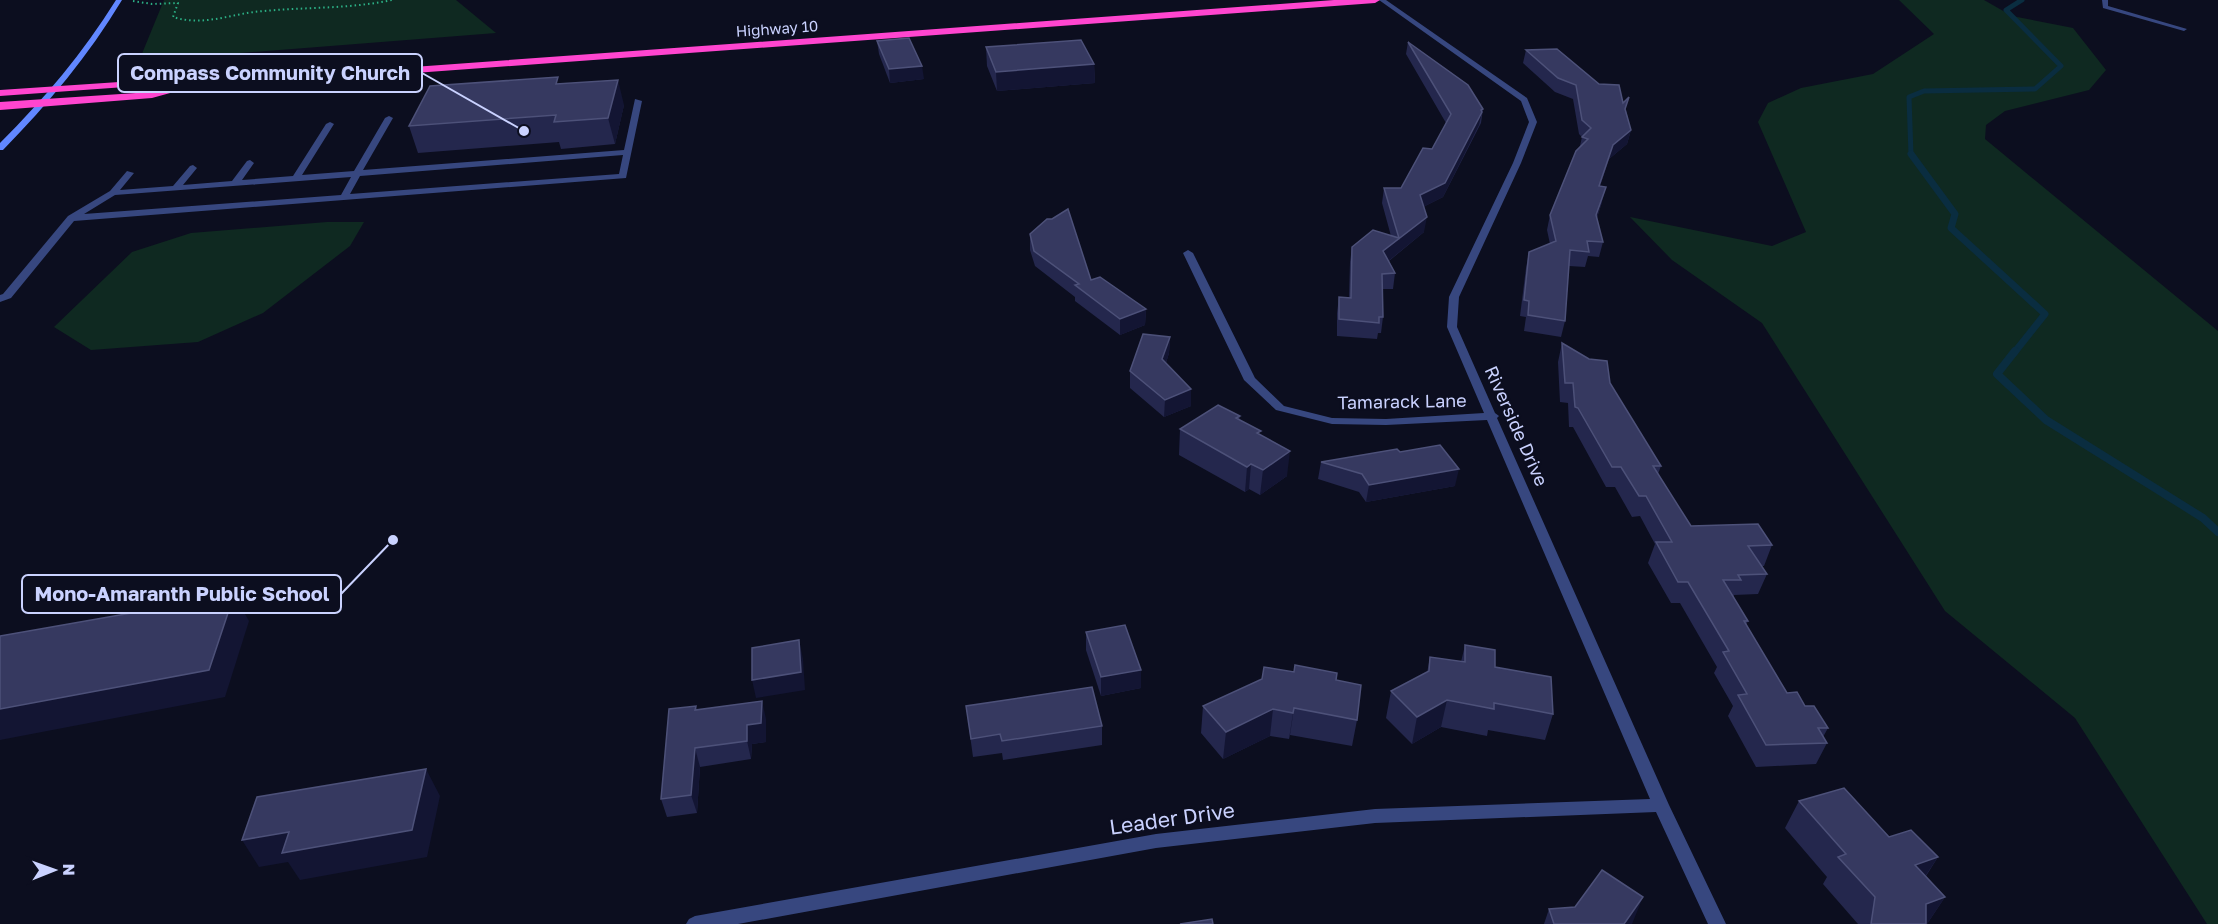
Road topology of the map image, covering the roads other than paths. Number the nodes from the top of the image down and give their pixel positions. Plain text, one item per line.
1 (1375, 0) edge
2 (1382, 0) edge
3 (2105, 0) edge
4 (118, 2) edge
5 (2184, 29) dead end
6 (180, 87) junction
7 (55, 89) junction
8 (0, 93) edge
9 (638, 101) dead end
10 (43, 104) junction
11 (0, 106) edge
12 (389, 118) dead end
13 (330, 124) dead end
14 (0, 148) edge
15 (628, 152) junction
16 (250, 163) dead end
17 (193, 168) dead end
18 (130, 173) dead end
19 (358, 173) junction
20 (453, 177) junction
21 (296, 178) junction
22 (236, 183) junction
23 (176, 188) junction
24 (113, 193) junction
25 (344, 197) junction
26 (71, 218) junction
27 (1188, 253) dead end
28 (0, 299) edge
29 (1493, 416) junction
30 (1661, 805) junction
31 (695, 924) edge
32 (1717, 924) edge

1 - 6 highway, Highway 10
2 - 29 street, Riverside Drive
3 - 5 street
4 - 7 main road
6 - 7 highway, Highway 10
6 - 10 highway, Highway 10
7 - 8 highway, Highway 10
7 - 10 main road
9 - 15 street
10 - 11 highway, Highway 10
10 - 14 main road
12 - 19 street
13 - 21 street
15 - 20 street
15 - 20 street
16 - 22 street
17 - 23 street
18 - 24 street
19 - 20 street
19 - 21 street
19 - 25 street
20 - 25 street
21 - 22 street
22 - 23 street
23 - 24 street
24 - 26 street
25 - 26 street
26 - 28 street
27 - 29 street, Tamarack Lane
29 - 30 street, Riverside Drive
30 - 31 street, Leader Drive
30 - 32 street, Riverside Drive

